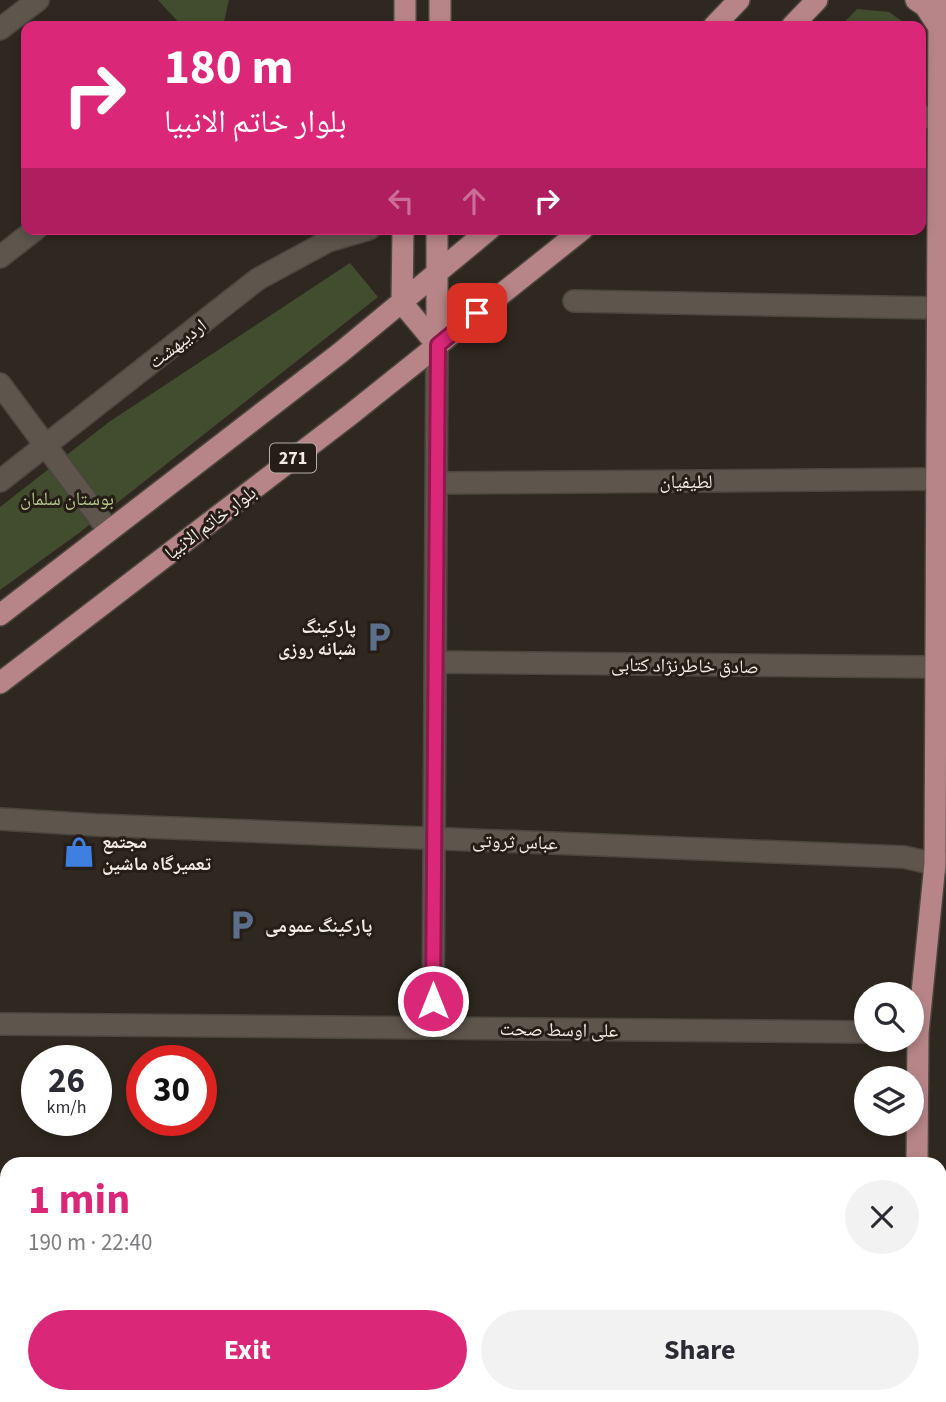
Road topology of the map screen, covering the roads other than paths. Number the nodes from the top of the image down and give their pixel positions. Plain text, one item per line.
1 (38, 0) edge
2 (405, 0) edge
3 (440, 0) edge
4 (739, 0) edge
5 (817, 0) edge
6 (916, 0) edge
7 (939, 0) edge
8 (405, 21) edge
9 (440, 21) edge
10 (719, 21) edge
11 (797, 21) edge
12 (938, 26) junction
13 (0, 29) edge
14 (935, 117) edge
15 (28, 235) edge
16 (348, 235) edge
17 (403, 235) edge
18 (437, 235) edge
19 (483, 235) edge
20 (576, 235) edge
21 (0, 257) edge
22 (436, 275) junction
23 (574, 301) dead end
24 (402, 303) junction
25 (936, 308) junction
26 (438, 345) junction
27 (0, 384) edge
28 (46, 446) junction
29 (936, 479) junction
30 (0, 481) edge
31 (437, 483) junction
32 (109, 531) junction
33 (0, 615) edge
34 (436, 662) junction
35 (935, 667) junction
36 (0, 682) edge
37 (0, 819) edge
38 (435, 838) junction
39 (940, 853) edge
40 (922, 982) edge
41 (0, 1024) edge
42 (433, 1028) junction
43 (854, 1032) edge
44 (915, 1052) edge
45 (917, 1157) edge

1 - 13 street
2 - 8 main road
3 - 9 main road
4 - 10 main road
5 - 11 main road
6 - 12 main road
7 - 12 main road
12 - 14 main road
14 - 25 main road
15 - 21 street
16 - 28 street, اردیبهشت
17 - 24 main road
18 - 22 main road
19 - 22 main road
20 - 26 main road, بلوار خاتم الانبیا / 271
22 - 24 main road
22 - 26 main road
23 - 25 street
24 - 26 main road
24 - 32 main road
25 - 29 main road
26 - 31 street
26 - 36 main road, بلوار خاتم الانبیا / 271
27 - 28 street
28 - 30 street, اردیبهشت
28 - 32 street
29 - 31 street, لطیفیان
29 - 35 main road
31 - 34 street
32 - 33 main road
34 - 35 street, صادق خاطرنژاد کتابی
34 - 38 street
35 - 39 main road
37 - 38 street, عباس ثروتی
38 - 39 street, عباس ثروتی
38 - 42 street
39 - 40 main road
41 - 42 street, علی اوسط صحت
42 - 43 street, علی اوسط صحت
44 - 45 main road

